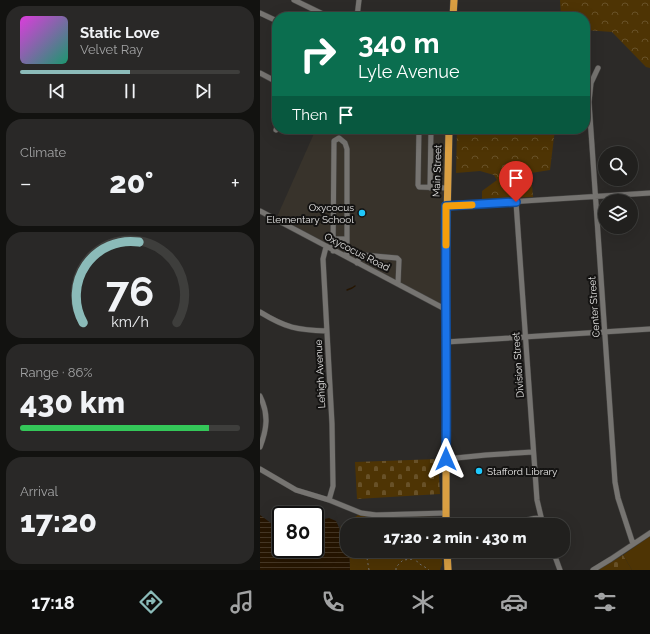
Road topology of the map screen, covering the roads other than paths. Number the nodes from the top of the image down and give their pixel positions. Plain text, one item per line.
1 (294, 0) edge
2 (359, 0) edge
3 (454, 0) edge
4 (319, 12) edge
5 (358, 12) edge
6 (453, 12) edge
7 (260, 13) edge
8 (272, 19) edge
9 (598, 68) dead end
10 (260, 73) edge
11 (272, 79) edge
12 (590, 88) edge
13 (590, 110) edge
14 (419, 134) edge
15 (431, 134) edge
16 (449, 134) edge
17 (430, 188) junction
18 (447, 188) junction
19 (650, 193) edge
20 (595, 197) junction
21 (516, 202) junction
22 (446, 206) junction
23 (260, 211) edge
24 (333, 239) junction
25 (347, 239) junction
26 (326, 247) junction
27 (333, 251) junction
28 (347, 258) junction
29 (357, 263) junction
30 (398, 284) junction
31 (445, 309) junction
32 (260, 312) edge
33 (650, 329) edge
34 (327, 330) junction
35 (604, 332) junction
36 (526, 337) junction
37 (446, 342) junction
38 (260, 396) edge
39 (260, 447) edge
40 (533, 452) junction
41 (446, 459) junction
42 (260, 469) edge
43 (329, 500) junction
44 (446, 513) junction
45 (376, 515) junction
46 (541, 517) joint
47 (376, 518) edge
48 (446, 518) edge
49 (536, 518) edge
50 (650, 533) edge
51 (633, 544) junction
52 (447, 558) edge
53 (556, 558) edge
54 (448, 570) edge
55 (560, 570) edge
56 (593, 570) edge

1 - 4 street
2 - 5 street
3 - 6 highway
7 - 8 street
9 - 12 street, Center Street
10 - 11 street
13 - 20 street, Center Street
14 - 17 street
15 - 17 street
16 - 18 highway, Main Street
17 - 18 street
18 - 22 highway, Main Street
19 - 20 street
20 - 21 street
20 - 35 street, Center Street
21 - 22 street
21 - 36 street, Division Street
22 - 31 highway, Main Street
23 - 26 street, Oxycocus Road
24 - 25 street
24 - 25 street
24 - 27 street
25 - 28 street
26 - 27 street, Oxycocus Road
26 - 34 street, Lehigh Avenue
27 - 28 street, Oxycocus Road
28 - 29 street, Oxycocus Road
29 - 30 street, Oxycocus Road
29 - 30 street
30 - 31 street, Oxycocus Road
31 - 37 highway, Main Street
32 - 34 street
33 - 35 street
34 - 43 street, Lehigh Avenue
35 - 36 street
35 - 51 street, Center Street
36 - 37 street
36 - 40 street, Division Street
37 - 41 highway, Main Street
38 - 39 street
40 - 41 street
40 - 46 street, Division Street
41 - 44 highway, Main Street
42 - 43 street
43 - 45 street
44 - 45 street
44 - 48 highway, Main Street
45 - 47 street
46 - 49 street
50 - 51 street
51 - 56 street
52 - 54 highway
53 - 55 street

